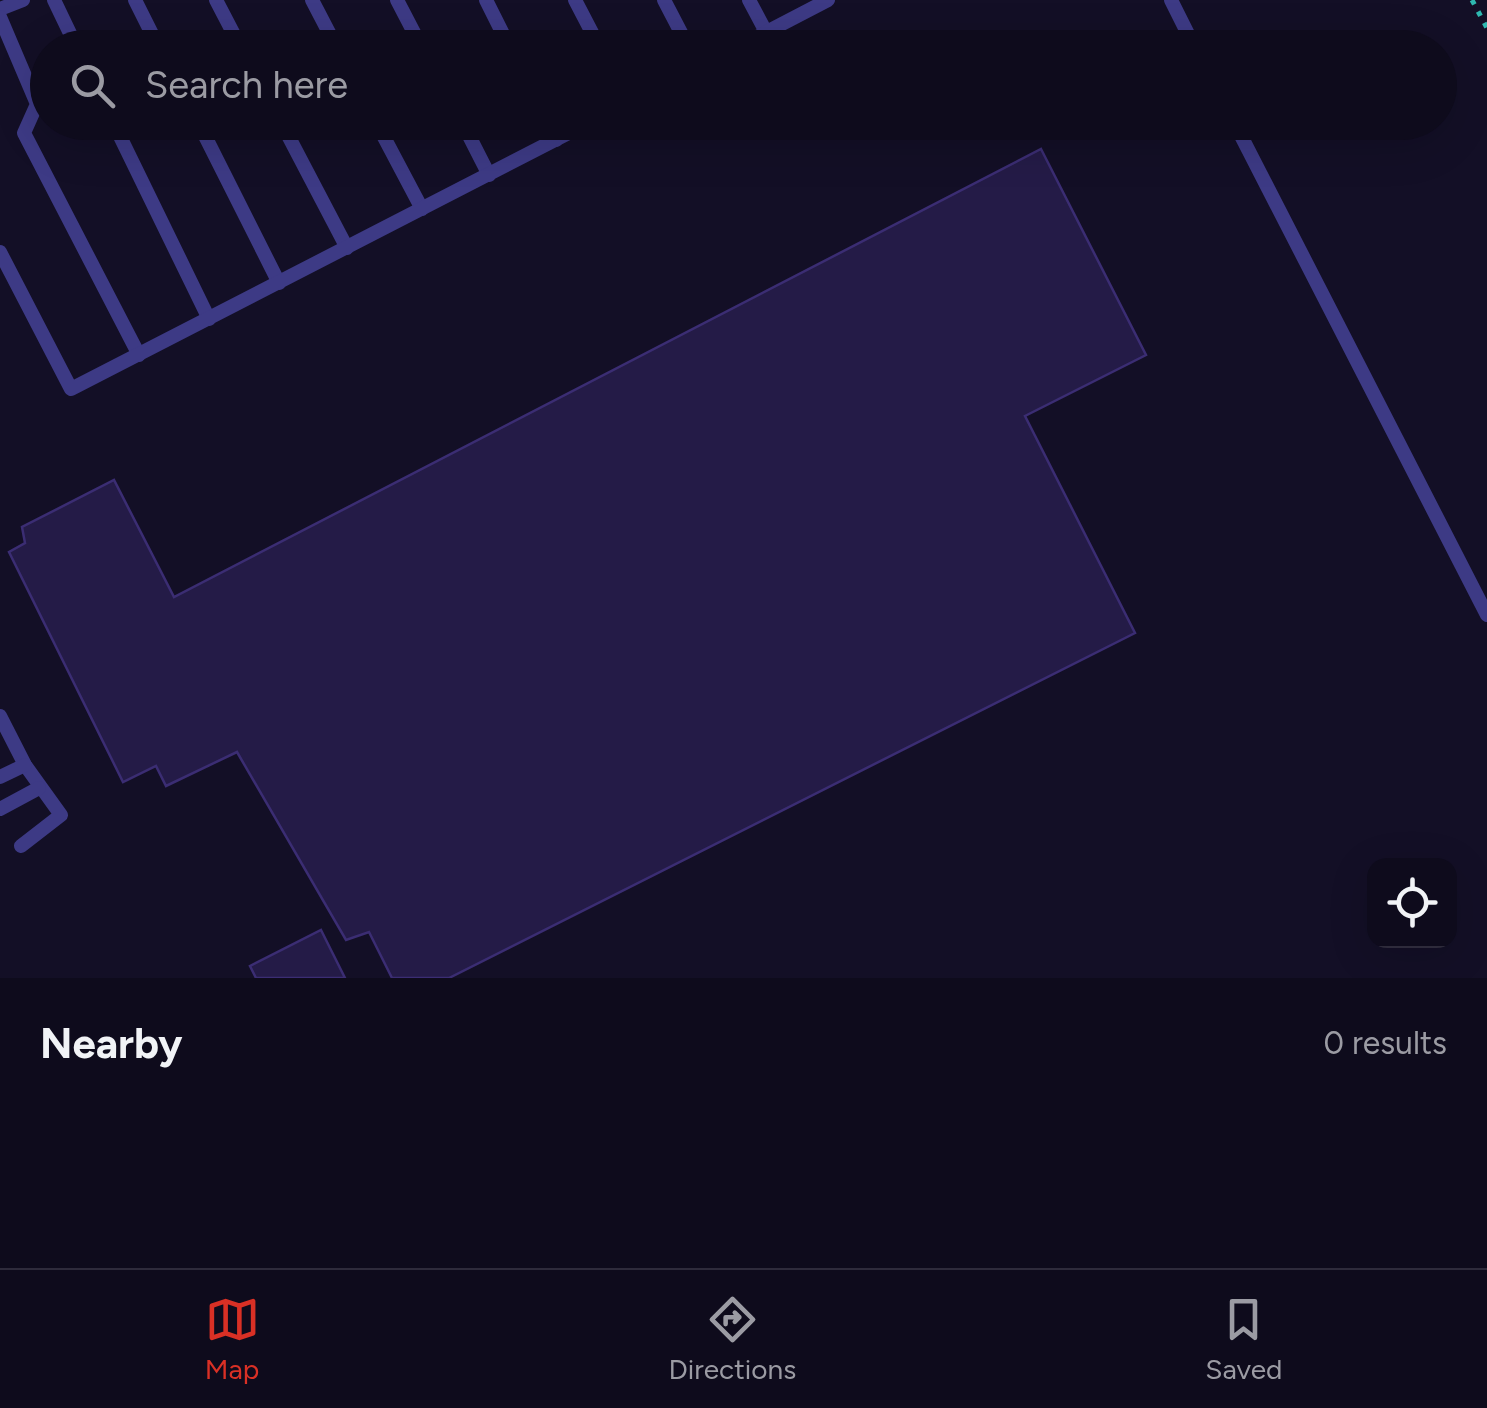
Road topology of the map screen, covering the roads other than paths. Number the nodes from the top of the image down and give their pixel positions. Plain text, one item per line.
1 (23, 0) edge
2 (54, 0) edge
3 (135, 0) edge
4 (216, 0) edge
5 (312, 0) edge
6 (398, 0) edge
7 (486, 0) edge
8 (575, 0) edge
9 (664, 0) edge
10 (749, 0) edge
11 (828, 0) edge
12 (1171, 0) edge
13 (0, 9) edge
14 (0, 17) edge
15 (68, 30) edge
16 (151, 30) edge
17 (232, 30) edge
18 (328, 30) edge
19 (413, 30) edge
20 (501, 30) edge
21 (591, 30) edge
22 (680, 30) edge
23 (765, 30) edge
24 (770, 30) edge
25 (1187, 30) edge
26 (30, 88) edge
27 (30, 120) edge
28 (122, 140) edge
29 (207, 140) edge
30 (290, 140) edge
31 (386, 140) edge
32 (471, 140) edge
33 (556, 140) edge
34 (1243, 140) edge
35 (489, 175) junction
36 (422, 209) junction
37 (347, 248) junction
38 (0, 252) edge
39 (279, 283) junction
40 (209, 319) junction
41 (139, 354) junction
42 (1487, 615) edge
43 (0, 716) edge
44 (24, 765) junction
45 (0, 777) edge
46 (39, 788) junction
47 (0, 808) edge
48 (21, 846) dead end

1 - 13 lane
2 - 15 lane
3 - 16 lane
4 - 17 lane
5 - 18 lane
6 - 19 lane
7 - 20 lane
8 - 21 lane
9 - 22 lane
10 - 23 lane
11 - 24 lane
12 - 25 lane
14 - 26 lane
27 - 41 lane
28 - 40 lane
29 - 39 lane
30 - 37 lane
31 - 36 lane
32 - 35 lane
33 - 35 lane
34 - 42 lane
35 - 36 lane
36 - 37 lane
37 - 39 lane
38 - 41 lane
39 - 40 lane
40 - 41 lane
43 - 44 lane
44 - 45 lane
44 - 46 lane
46 - 47 lane
46 - 48 lane

